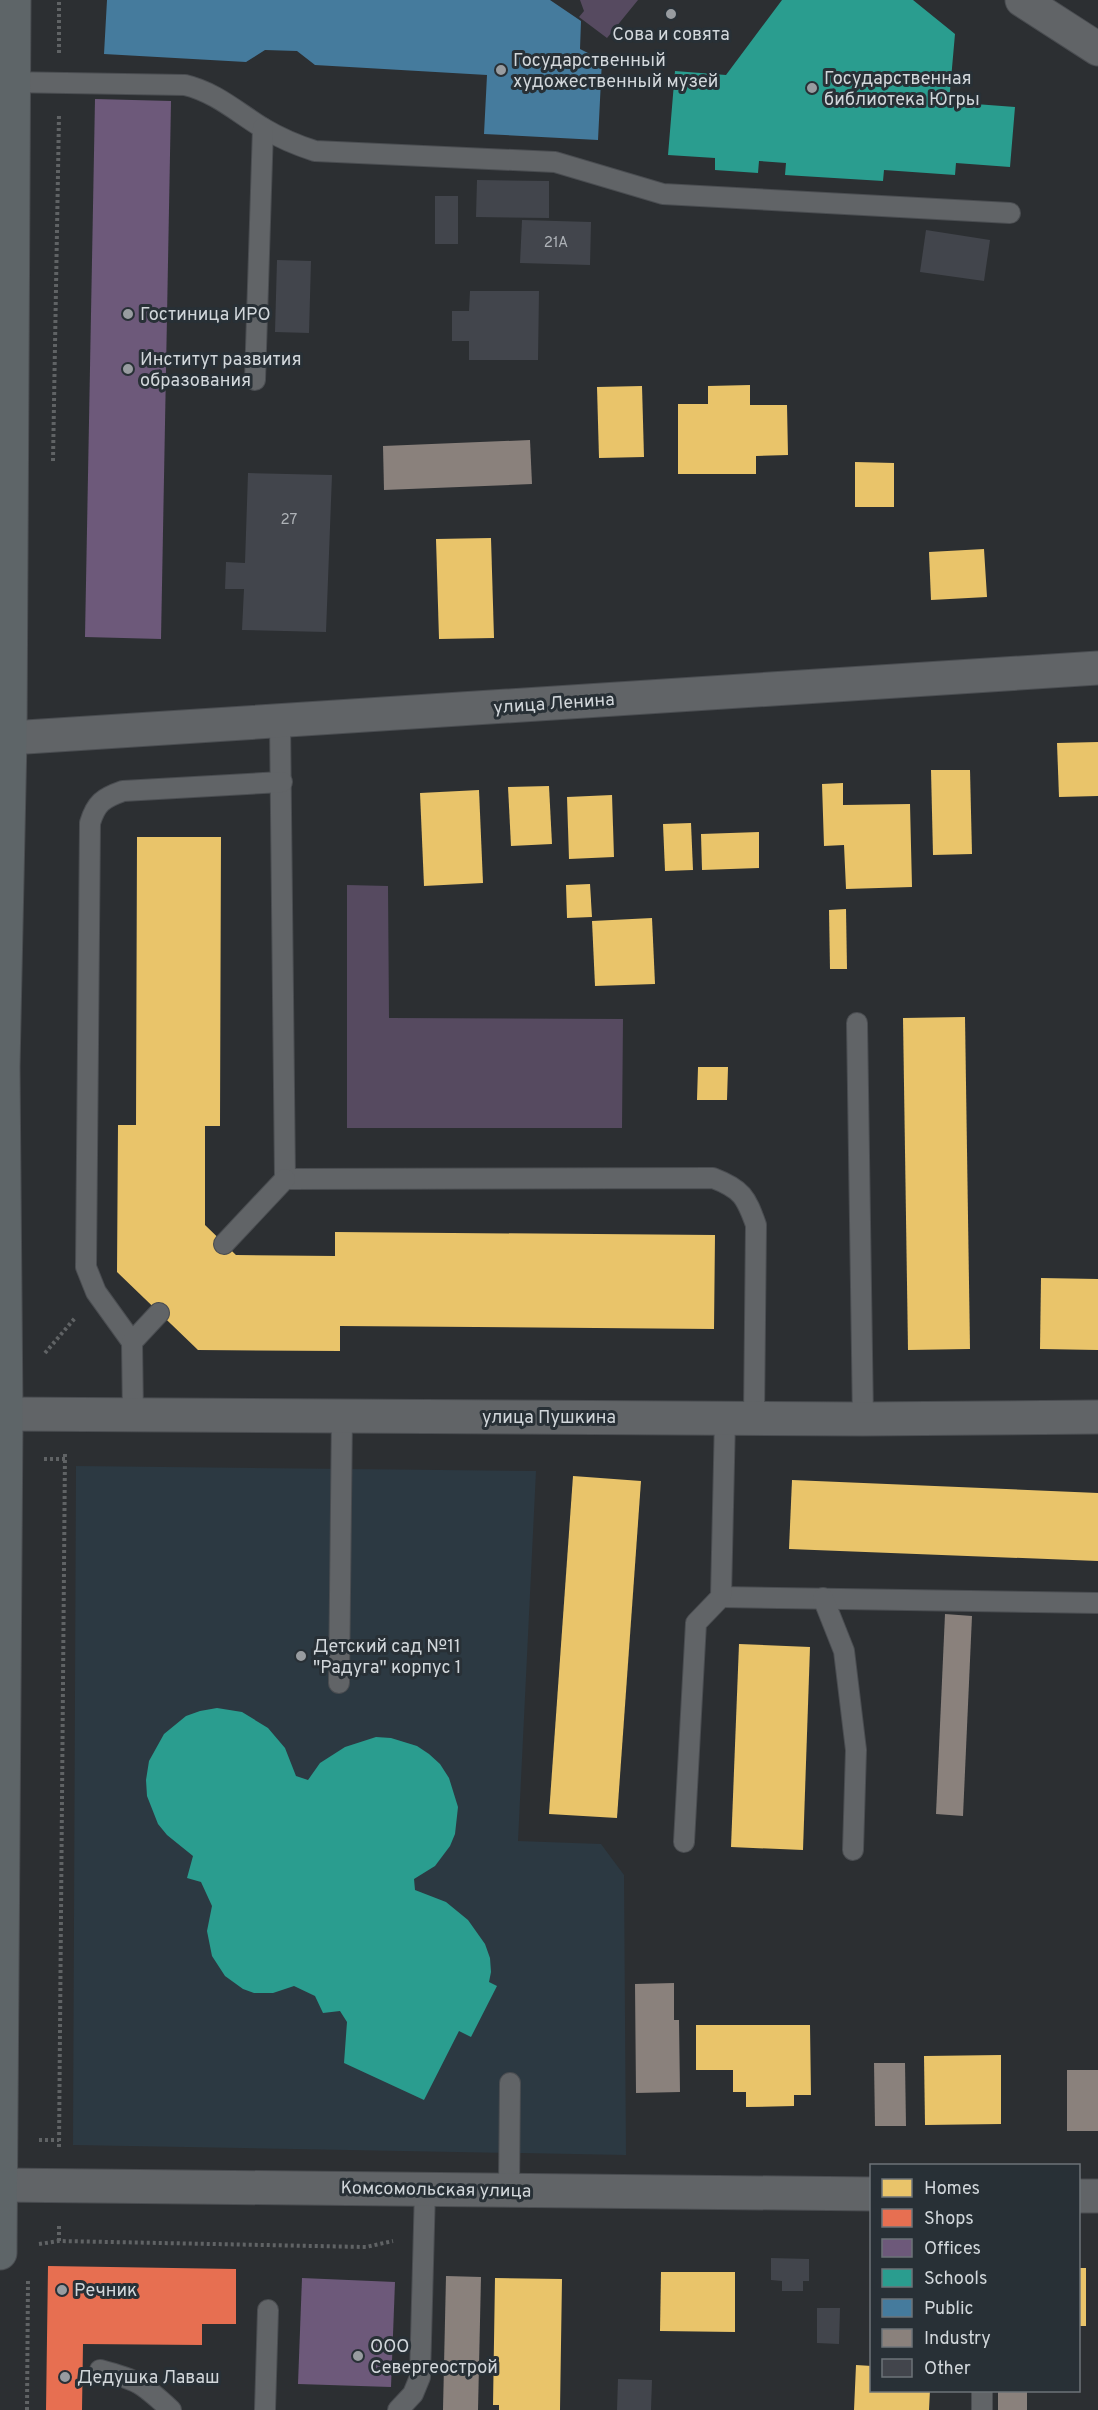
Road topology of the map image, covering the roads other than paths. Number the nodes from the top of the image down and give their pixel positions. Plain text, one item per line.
1 (14, 0) edge
2 (1022, 0) edge
3 (1098, 49) edge
4 (7, 82) edge
5 (263, 128) junction
6 (1010, 213) dead end
7 (255, 380) dead end
8 (6, 429) edge
9 (1098, 668) edge
10 (280, 721) junction
11 (10, 738) junction
12 (282, 782) junction
13 (857, 1023) dead end
14 (1, 1067) edge
15 (285, 1179) junction
16 (224, 1244) dead end
17 (159, 1313) dead end
18 (132, 1342) junction
19 (3, 1414) edge
20 (133, 1415) junction
21 (342, 1416) junction
22 (1098, 1417) edge
23 (740, 1418) junction
24 (863, 1419) junction
25 (721, 1597) junction
26 (823, 1598) junction
27 (1098, 1603) edge
28 (339, 1683) dead end
29 (684, 1842) dead end
30 (853, 1850) dead end
31 (510, 2083) dead end
32 (0, 2185) edge
33 (425, 2189) junction
34 (509, 2190) junction
35 (870, 2194) edge
36 (1080, 2196) edge
37 (1098, 2196) edge
38 (0, 2253) edge
39 (268, 2310) dead end
40 (100, 2370) dead end
41 (982, 2392) edge
42 (171, 2410) edge
43 (265, 2410) edge
44 (398, 2410) edge
45 (982, 2410) edge

1 - 4 street
2 - 3 street
4 - 5 lane
4 - 8 street
5 - 6 lane
5 - 7 lane
8 - 11 street
9 - 10 street, улица Ленина
10 - 11 street, улица Ленина
10 - 12 lane
11 - 14 street
12 - 15 lane
12 - 18 lane
13 - 24 lane
14 - 19 street
15 - 16 lane
15 - 23 lane
17 - 18 lane
18 - 20 lane
19 - 20 street, улица Пушкина
19 - 32 street
20 - 21 street, улица Пушкина
21 - 23 street, улица Пушкина
21 - 28 lane
22 - 24 street, улица Пушкина
23 - 24 street, улица Пушкина
23 - 25 lane
25 - 26 lane
25 - 29 lane
26 - 27 lane
26 - 30 lane
31 - 34 lane
32 - 33 street, Комсомольская улица
32 - 38 street
33 - 34 street, Комсомольская улица
33 - 44 lane
34 - 35 street, Комсомольская улица
36 - 37 street
39 - 43 lane
40 - 42 lane
41 - 45 lane

